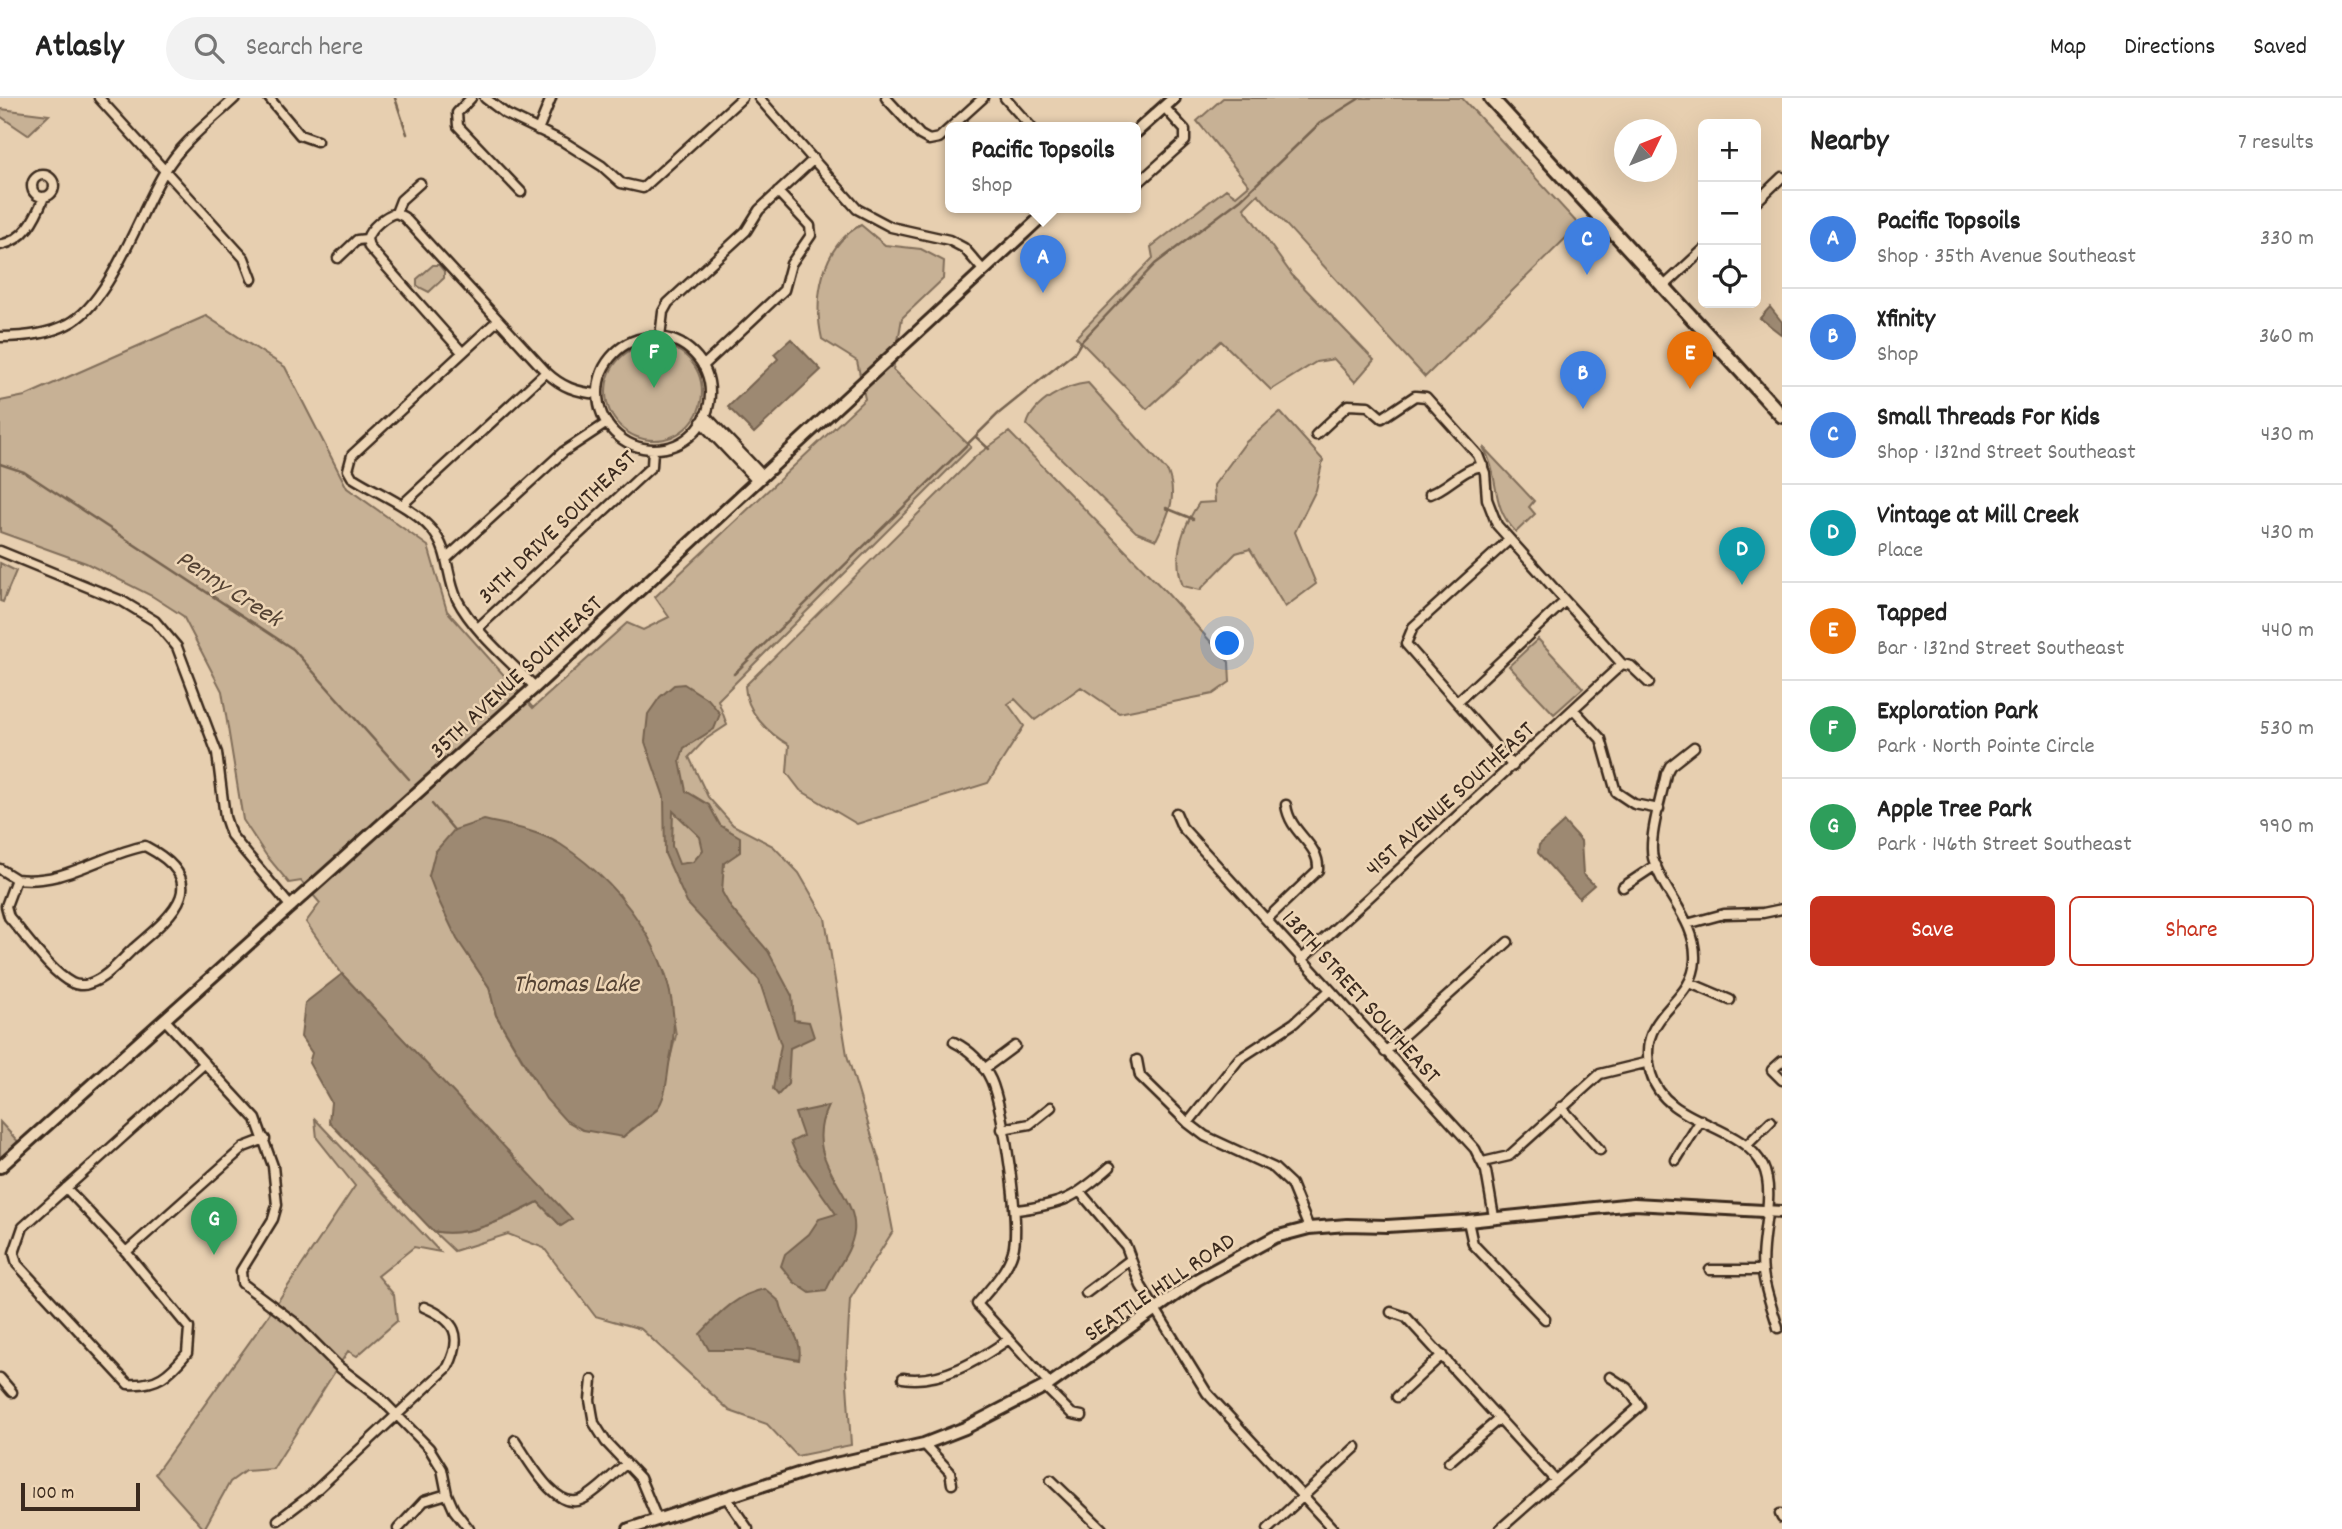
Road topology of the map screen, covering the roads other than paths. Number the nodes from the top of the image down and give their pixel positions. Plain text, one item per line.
1 (99, 98) edge
2 (235, 98) edge
3 (269, 98) edge
4 (471, 98) edge
5 (485, 98) edge
6 (551, 98) edge
7 (742, 98) edge
8 (759, 98) edge
9 (886, 98) edge
10 (983, 98) edge
11 (1005, 98) edge
12 (1174, 98) edge
13 (1491, 98) edge
14 (1164, 107) junction
15 (957, 122) edge
16 (1027, 122) edge
17 (1141, 128) edge
18 (538, 130) junction
19 (945, 132) edge
20 (317, 141) dead end
21 (814, 159) junction
22 (165, 171) junction
23 (1782, 177) edge
24 (1141, 181) edge
25 (419, 183) dead end
26 (521, 192) dead end
27 (778, 192) junction
28 (44, 197) dead end
29 (1761, 197) edge
30 (397, 213) junction
31 (1045, 213) edge
32 (367, 239) junction
33 (0, 245) edge
34 (1698, 255) edge
35 (338, 258) dead end
36 (983, 270) junction
37 (252, 279) dead end
38 (1662, 288) junction
39 (498, 320) junction
40 (0, 337) edge
41 (660, 337) junction
42 (462, 352) junction
43 (703, 366) junction
44 (546, 372) junction
45 (598, 394) junction
46 (1782, 416) edge
47 (703, 418) junction
48 (607, 423) junction
49 (1315, 435) dead end
50 (653, 449) junction
51 (1483, 466) junction
52 (759, 478) junction
53 (1430, 494) dead end
54 (402, 505) junction
55 (1509, 540) junction
56 (0, 551) edge
57 (447, 558) junction
58 (1564, 602) junction
59 (479, 627) junction
60 (1622, 664) junction
61 (1649, 683) dead end
62 (535, 687) junction
63 (1457, 702) junction
64 (1574, 710) junction
65 (1694, 747) dead end
66 (1513, 766) junction
67 (1286, 805) dead end
68 (1659, 809) junction
69 (1176, 813) dead end
70 (1656, 865) junction
71 (0, 869) edge
72 (16, 879) junction
73 (1623, 887) dead end
74 (291, 907) junction
75 (1782, 909) edge
76 (1267, 919) junction
77 (1687, 924) junction
78 (1508, 942) dead end
79 (1301, 960) junction
80 (1689, 983) junction
81 (1329, 991) junction
82 (1730, 1000) dead end
83 (165, 1020) junction
84 (954, 1042) dead end
85 (1015, 1046) dead end
86 (1385, 1052) junction
87 (1137, 1060) dead end
88 (1782, 1061) edge
89 (1649, 1062) junction
90 (205, 1063) junction
91 (984, 1069) junction
92 (1782, 1080) edge
93 (1051, 1107) dead end
94 (1561, 1107) junction
95 (1701, 1121) junction
96 (1771, 1122) dead end
97 (1188, 1123) junction
98 (1002, 1129) junction
99 (265, 1139) junction
100 (1747, 1145) junction
101 (1601, 1150) dead end
102 (1676, 1160) dead end
103 (1483, 1162) junction
104 (0, 1167) edge
105 (1110, 1167) dead end
106 (66, 1188) junction
107 (1081, 1193) junction
108 (1017, 1210) junction
109 (1767, 1212) junction
110 (1782, 1212) edge
111 (1493, 1217) junction
112 (1468, 1221) junction
113 (1309, 1228) junction
114 (126, 1252) junction
115 (1130, 1260) junction
116 (1710, 1270) dead end
117 (1762, 1270) junction
118 (1086, 1293) dead end
119 (424, 1307) dead end
120 (1156, 1311) junction
121 (1391, 1312) dead end
122 (1545, 1319) dead end
123 (1778, 1328) dead end
124 (1009, 1339) junction
125 (1442, 1355) junction
126 (1610, 1377) dead end
127 (0, 1378) edge
128 (903, 1378) dead end
129 (592, 1380) dead end
130 (1048, 1385) junction
131 (12, 1392) dead end
132 (1397, 1397) dead end
133 (396, 1414) junction
134 (1082, 1416) dead end
135 (1499, 1419) junction
136 (515, 1440) dead end
137 (924, 1444) junction
138 (1356, 1447) dead end
139 (1449, 1462) dead end
140 (626, 1464) junction
141 (1051, 1480) dead end
142 (1555, 1480) junction
143 (952, 1484) dead end
144 (447, 1493) junction
145 (1303, 1496) junction
146 (726, 1497) junction
147 (657, 1518) junction
148 (278, 1520) dead end
149 (398, 1529) edge
150 (469, 1529) edge
151 (629, 1529) edge
152 (748, 1529) edge
153 (1102, 1529) edge
154 (1268, 1529) edge
155 (1333, 1529) edge
156 (1500, 1529) edge

1 - 22 street
2 - 22 street
3 - 20 street
4 - 26 street
5 - 18 street
6 - 18 street
7 - 18 street
8 - 21 street
9 - 19 street
10 - 15 street
11 - 16 street
12 - 14 street
13 - 38 main road
14 - 17 street
14 - 24 street
21 - 27 street
21 - 36 street
22 - 37 street
22 - 40 street
23 - 29 street
25 - 30 street
27 - 41 street
27 - 43 street
28 - 33 street
30 - 32 street
30 - 39 street
31 - 36 street, 35TH AVENUE SOUTHEAST
32 - 35 street
32 - 42 street
34 - 38 street
36 - 52 street, 35TH AVENUE SOUTHEAST
38 - 46 main road
39 - 42 street
39 - 44 street
41 - 43 street
41 - 45 street
42 - 54 street
43 - 47 street
44 - 45 street
44 - 54 street
45 - 48 street
47 - 50 street
47 - 52 street
48 - 50 street
48 - 57 street
49 - 51 street
50 - 59 street, 34TH DRIVE SOUTHEAST
51 - 53 street
51 - 55 street
52 - 62 street, 35TH AVENUE SOUTHEAST
54 - 57 street
55 - 58 street
55 - 63 street
56 - 74 street
57 - 59 street
58 - 60 street
58 - 63 street
59 - 62 street
60 - 61 street
60 - 64 street, 41ST AVENUE SOUTHEAST
62 - 74 street, 35TH AVENUE SOUTHEAST
63 - 66 street
64 - 66 street, 41ST AVENUE SOUTHEAST
64 - 68 street
65 - 68 street
66 - 79 street, 41ST AVENUE SOUTHEAST
67 - 76 street
68 - 70 street
69 - 76 street, 138TH STREET SOUTHEAST
70 - 73 street
70 - 77 street
71 - 72 street
72 - 72 street
74 - 83 street, 35TH AVENUE SOUTHEAST
75 - 77 street
76 - 79 street, 138TH STREET SOUTHEAST
77 - 80 street
78 - 86 street
79 - 81 street, 138TH STREET SOUTHEAST
80 - 82 street
80 - 89 street
81 - 86 street, 138TH STREET SOUTHEAST
81 - 97 street
83 - 90 street
83 - 104 street, 35TH AVENUE SOUTHEAST
84 - 91 street
85 - 91 street
86 - 103 street, 138TH STREET SOUTHEAST
87 - 97 street
88 - 92 street
89 - 94 street
89 - 95 street
90 - 99 street
90 - 106 street
91 - 98 street
93 - 98 street
94 - 101 street
94 - 103 street
95 - 100 street
95 - 102 street
96 - 100 street
97 - 113 street
98 - 108 street
99 - 114 street
99 - 133 street
100 - 109 street
103 - 111 street, 138TH STREET SOUTHEAST
105 - 107 street
106 - 114 street
106 - 114 street
107 - 108 street
107 - 115 street
108 - 124 street
109 - 110 street, SEATTLE HILL ROAD
109 - 111 street, SEATTLE HILL ROAD
109 - 117 street
111 - 112 street, SEATTLE HILL ROAD
112 - 113 street, SEATTLE HILL ROAD
112 - 122 street
113 - 120 street, SEATTLE HILL ROAD
115 - 118 street
115 - 120 street
116 - 117 street
117 - 123 street
119 - 133 street
120 - 130 street, SEATTLE HILL ROAD
120 - 145 street
121 - 125 street
124 - 128 street
124 - 130 street
125 - 132 street
125 - 135 street
126 - 142 street
127 - 131 street
129 - 140 street
130 - 134 street
130 - 137 street, SEATTLE HILL ROAD
133 - 144 street
133 - 148 street
135 - 139 street
135 - 142 street
136 - 140 street
137 - 143 street
137 - 146 street, SEATTLE HILL ROAD
138 - 145 street
140 - 147 street
141 - 153 street
142 - 156 street
144 - 149 street
144 - 150 street
145 - 154 street
145 - 155 street
146 - 147 street, SEATTLE HILL ROAD
146 - 152 street
147 - 151 street, SEATTLE HILL ROAD

